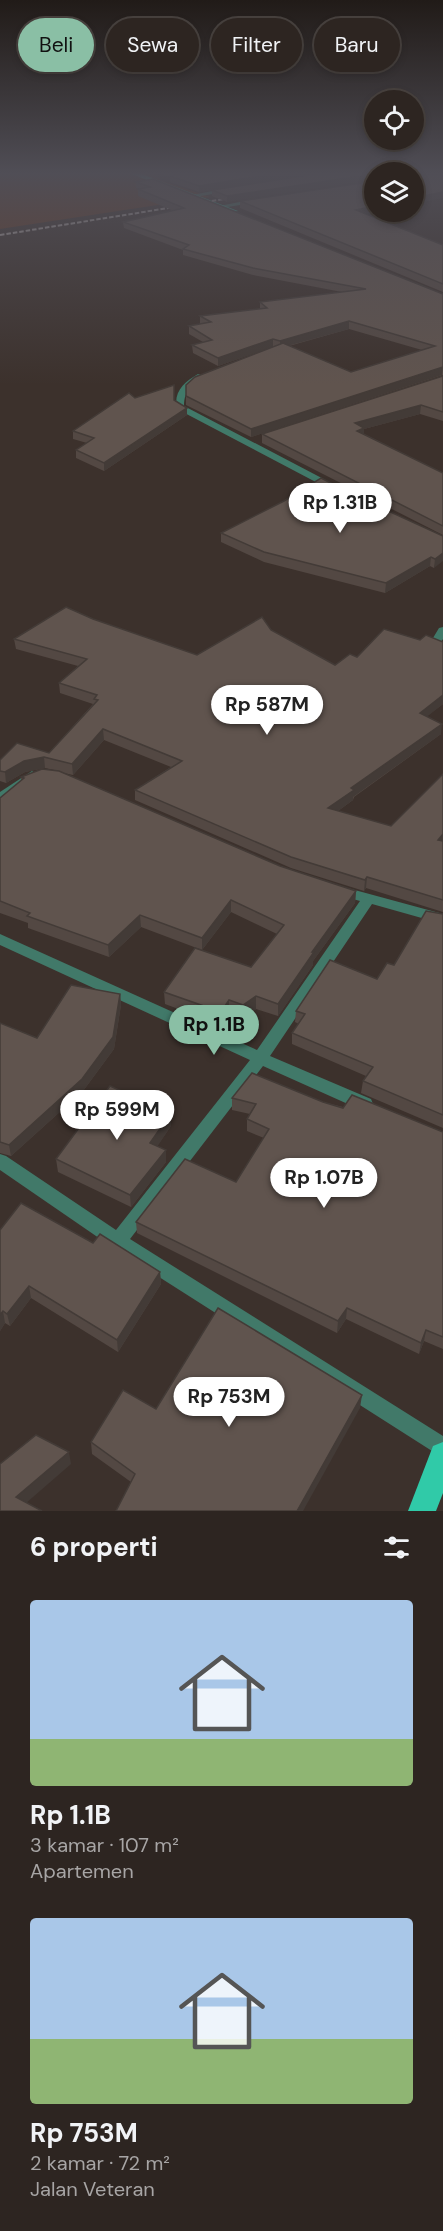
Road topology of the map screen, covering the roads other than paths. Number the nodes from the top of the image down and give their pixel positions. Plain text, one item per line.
1 (211, 372) edge
2 (259, 440) edge
3 (248, 443) junction
4 (345, 494) edge
5 (443, 630) edge
6 (443, 647) edge
7 (43, 773) edge
8 (0, 798) edge
9 (326, 886) edge
10 (368, 900) junction
11 (443, 919) edge
12 (0, 939) edge
13 (260, 1058) junction
14 (382, 1111) edge
15 (0, 1161) edge
16 (118, 1242) junction
17 (443, 1448) edge
18 (443, 1456) edge
19 (422, 1511) edge

1 - 3 street
2 - 3 street
3 - 4 street
5 - 6 street
7 - 8 street
9 - 10 street
10 - 11 street
10 - 13 street
12 - 13 street
13 - 14 street
13 - 16 street
15 - 16 street
16 - 17 street
18 - 19 highway

